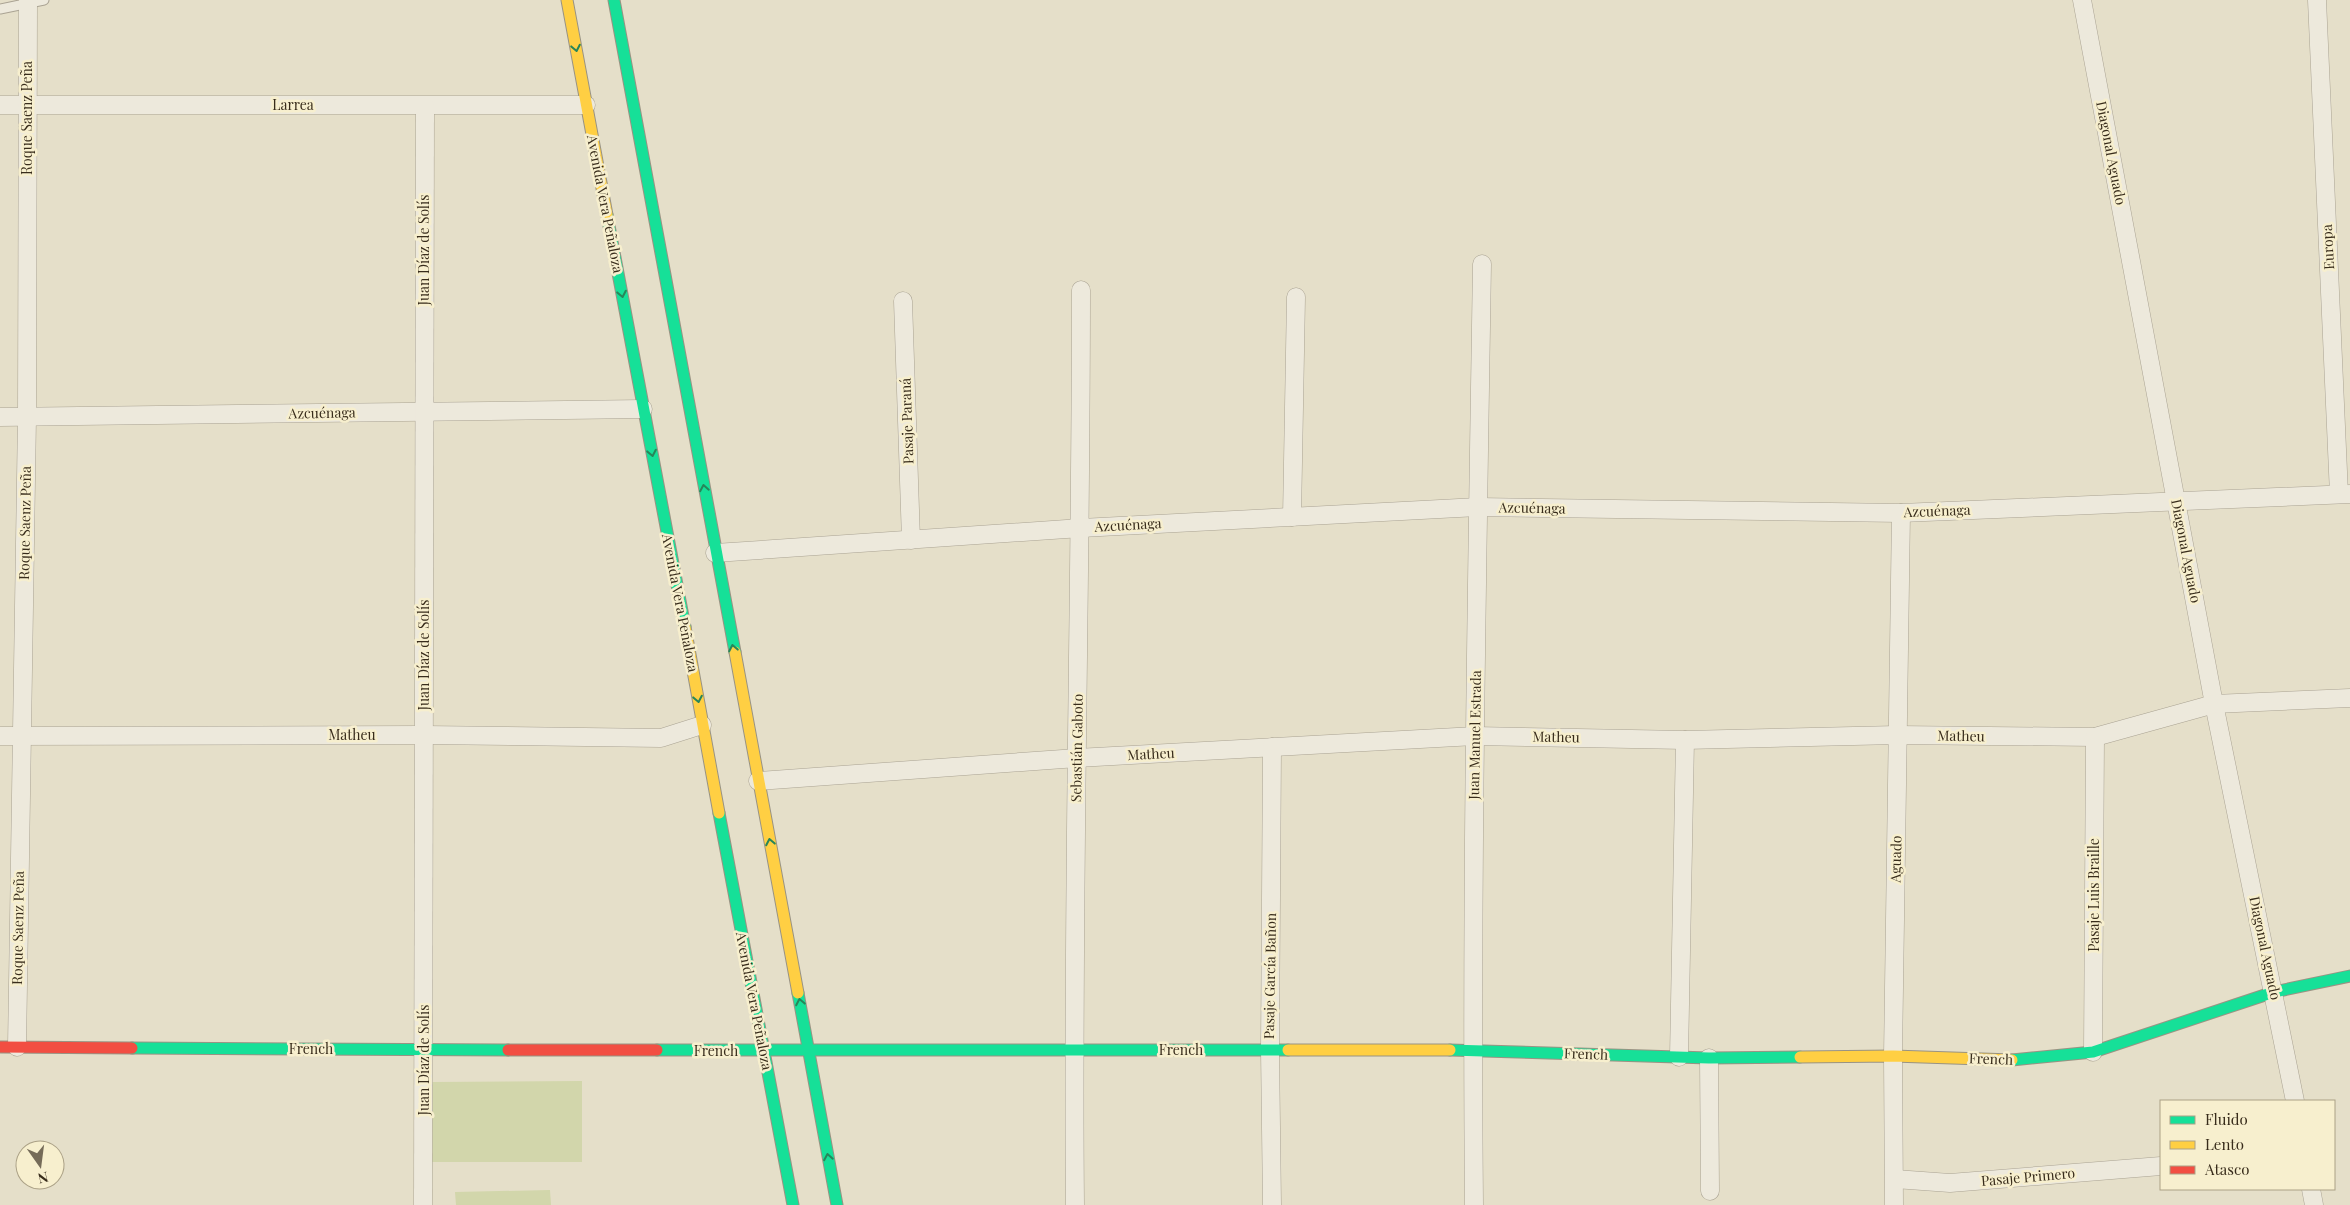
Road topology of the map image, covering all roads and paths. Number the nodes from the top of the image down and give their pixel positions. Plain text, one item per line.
1 (566, 0) edge
2 (614, 0) edge
3 (2082, 0) edge
4 (2317, 0) edge
5 (33, 1) edge
6 (0, 9) edge
7 (0, 104) edge
8 (28, 105) junction
9 (586, 105) junction
10 (425, 106) junction
11 (1482, 264) dead end
12 (1081, 290) dead end
13 (1296, 297) dead end
14 (903, 301) dead end
15 (643, 409) junction
16 (424, 411) junction
17 (0, 417) edge
18 (27, 417) junction
19 (2344, 494) edge
20 (2176, 500) junction
21 (1478, 507) junction
22 (1901, 513) junction
23 (1292, 516) junction
24 (1081, 528) junction
25 (911, 540) junction
26 (715, 553) junction
27 (2350, 698) edge
28 (2214, 704) junction
29 (702, 725) junction
30 (424, 735) junction
31 (1897, 735) junction
32 (0, 736) edge
33 (21, 736) junction
34 (1475, 736) junction
35 (2096, 737) junction
36 (1685, 740) junction
37 (1272, 747) junction
38 (1077, 758) junction
39 (758, 781) junction
40 (2350, 976) edge
41 (2274, 992) junction
42 (8, 1046) edge
43 (424, 1050) junction
44 (809, 1050) junction
45 (1073, 1050) junction
46 (1270, 1050) junction
47 (1473, 1050) junction
48 (764, 1051) junction
49 (2093, 1052) junction
50 (1679, 1056) junction
51 (1893, 1056) junction
52 (1709, 1058) junction
53 (2295, 1100) edge
54 (2160, 1166) edge
55 (1895, 1179) junction
56 (2311, 1190) edge
57 (1710, 1191) dead end
58 (423, 1205) edge
59 (793, 1205) edge
60 (837, 1205) edge
61 (1075, 1205) edge
62 (1272, 1205) edge
63 (1474, 1205) edge
64 (1894, 1205) edge
65 (2314, 1205) edge

1 -> 9 main road, Avenida Vera Peñaloza
26 -> 2 main road
3 - 20 street, Diagonal Aguado
4 - 19 street, Europa
5 - 6 lane
5 - 8 street, Roque Saenz Peña
7 - 8 street, Larrea
8 - 10 street, Larrea
8 - 18 street, Roque Saenz Peña
9 - 10 street, Larrea
9 -> 15 main road, Avenida Vera Peñaloza
10 - 16 street, Juan Díaz de Solís
11 - 21 street, Juan Manuel Estrada
12 - 24 street, Sebastián Gaboto
13 - 23 street
14 - 25 street, Pasaje Paraná
15 - 16 street, Azcuénaga
15 -> 29 main road, Avenida Vera Peñaloza
16 - 18 street, Azcuénaga
16 - 30 street, Juan Díaz de Solís
17 - 18 street, Azcuénaga
18 - 33 street, Roque Saenz Peña
19 - 20 street, Azcuénaga
20 - 22 street, Azcuénaga
20 - 28 street, Diagonal Aguado
21 - 22 street, Azcuénaga
21 - 23 street, Azcuénaga
21 - 34 street, Juan Manuel Estrada
22 - 31 street, Aguado
23 - 24 street, Azcuénaga
24 - 25 street, Azcuénaga
24 - 38 street, Sebastián Gaboto
25 - 26 street, Azcuénaga
39 -> 26 main road
27 - 28 street, Matheu
28 - 35 street, Matheu
28 - 41 street, Diagonal Aguado
29 - 30 street, Matheu
29 - 48 main road, Avenida Vera Peñaloza
30 - 33 street, Matheu
30 - 43 street, Juan Díaz de Solís
31 - 35 street, Matheu
31 - 36 street, Matheu
31 - 51 street, Aguado
32 - 33 street, Matheu
33 - 42 street, Roque Saenz Peña
34 - 36 street, Matheu
34 - 37 street, Matheu
34 - 47 street, Juan Manuel Estrada
35 - 49 street, Pasaje Luis Braille
36 - 50 street
37 - 38 street, Matheu
37 - 46 street, Pasaje García Bañon
38 - 39 street, Matheu
38 - 45 street, Sebastián Gaboto
44 -> 39 main road
40 - 41 main road, French
41 - 49 main road, French
41 - 53 street, Diagonal Aguado
42 - 43 main road, French
43 - 48 main road, French
43 - 58 street, Juan Díaz de Solís
44 - 45 main road, French
44 - 48 main road, French
60 -> 44 main road
45 - 46 main road, French
45 - 61 street, Sebastián Gaboto
46 - 47 main road, French
46 - 62 street, Pasaje García Bañon
47 - 50 main road, French
47 - 63 street, Juan Manuel Estrada
48 - 59 main road, Avenida Vera Peñaloza
49 - 51 main road, French
50 - 52 main road, French
51 - 52 main road, French
51 - 55 street, Aguado
52 - 57 street
54 - 55 street, Pasaje Primero
55 - 64 street, Aguado
56 - 65 street

